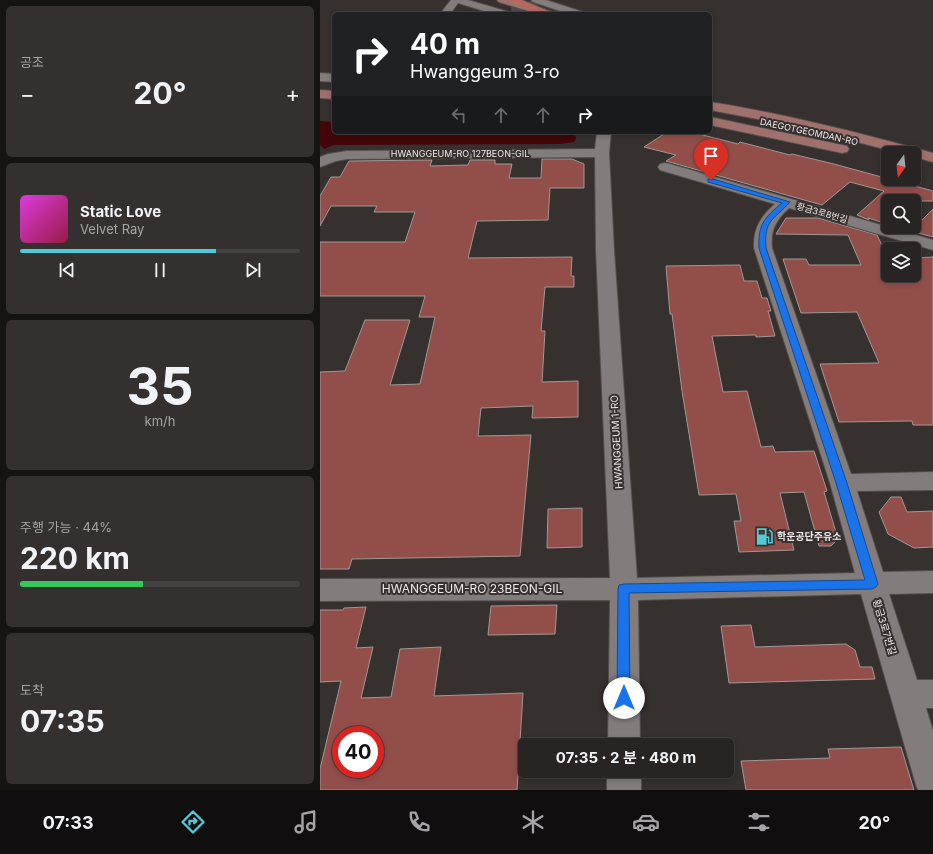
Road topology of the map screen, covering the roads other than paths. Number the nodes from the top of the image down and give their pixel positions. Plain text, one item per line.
1 (457, 0) edge
2 (487, 0) edge
3 (502, 0) edge
4 (514, 0) edge
5 (540, 8) edge
6 (447, 12) edge
7 (503, 12) edge
8 (566, 12) edge
9 (329, 80) edge
10 (320, 87) edge
11 (320, 90) edge
12 (332, 90) edge
13 (320, 94) edge
14 (332, 95) edge
15 (712, 106) edge
16 (712, 112) edge
17 (712, 116) edge
18 (712, 121) edge
19 (602, 139) edge
20 (881, 147) edge
21 (881, 152) edge
22 (921, 155) edge
23 (881, 156) edge
24 (933, 158) edge
25 (921, 162) edge
26 (320, 163) edge
27 (933, 165) edge
28 (665, 167) dead end
29 (787, 202) junction
30 (933, 245) edge
31 (933, 481) edge
32 (842, 483) junction
33 (933, 582) edge
34 (872, 584) junction
35 (624, 589) junction
36 (320, 590) edge
37 (919, 694) edge
38 (624, 738) edge
39 (624, 778) edge
40 (933, 785) edge
41 (624, 790) edge

1 - 6 street
1 - 7 street
2 - 5 main road
3 - 5 main road
4 - 5 highway
5 - 8 street
9 - 10 main road
11 - 12 main road
13 - 14 main road
15 - 24 main road
16 - 20 main road, DAEGOTGEOMDAN-RO
17 - 21 main road, DAEGOTGEOMDAN-RO
18 - 23 main road
19 - 26 street, HWANGGEUM-RO 127BEON-GIL
19 - 35 street, HWANGGEUM 1-RO
22 - 24 main road
25 - 27 main road
28 - 29 street, 황금3로8번길
29 - 30 street, 황금3로8번길
29 - 32 street, 황금3로7번길
31 - 32 street
32 - 34 street, 황금3로7번길
33 - 34 street, HWANGGEUM-RO 23BEON-GIL
34 - 35 street, HWANGGEUM-RO 23BEON-GIL
34 - 37 street, 황금3로7번길
35 - 36 street, HWANGGEUM-RO 23BEON-GIL
35 - 38 street, HWANGGEUM 1-RO
37 - 40 street, 황금3로7번길
39 - 41 street

